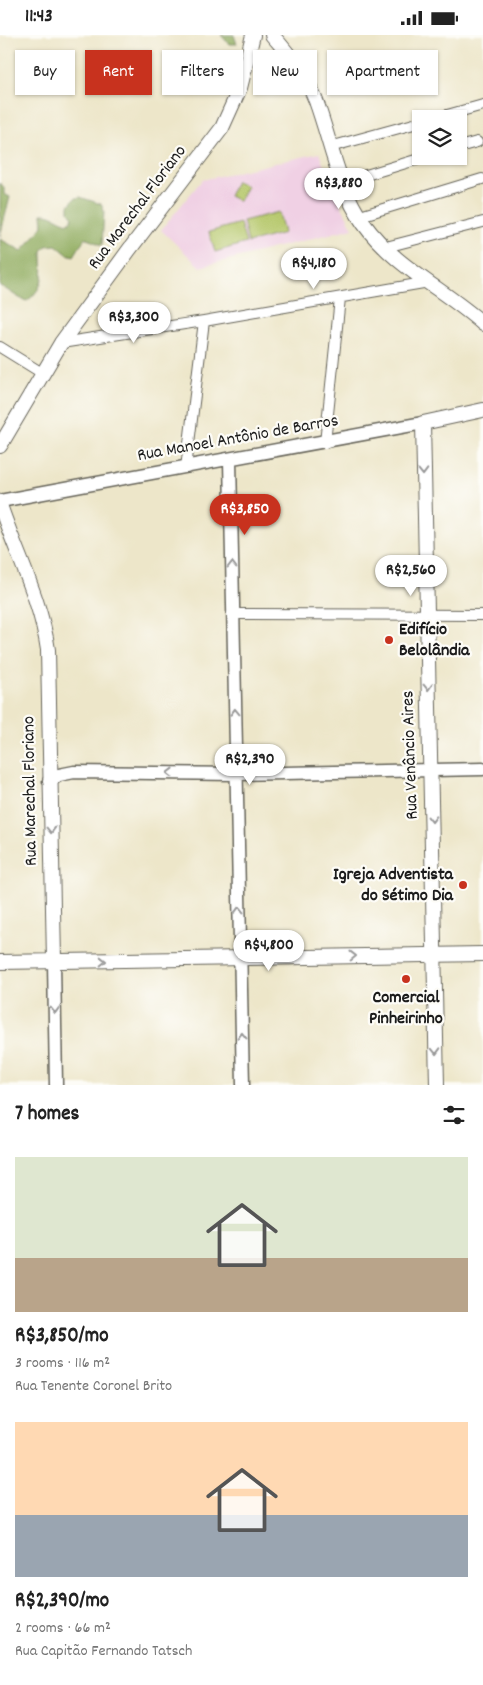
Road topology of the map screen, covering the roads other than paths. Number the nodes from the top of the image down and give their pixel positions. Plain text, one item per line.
1 (272, 35) edge
2 (253, 39) edge
3 (483, 105) edge
4 (465, 110) edge
5 (412, 124) edge
6 (477, 142) dead end
7 (467, 145) edge
8 (330, 147) junction
9 (412, 161) edge
10 (482, 179) edge
11 (343, 182) junction
12 (360, 216) junction
13 (483, 222) edge
14 (386, 247) junction
15 (429, 282) junction
16 (340, 298) junction
17 (204, 321) junction
18 (483, 324) edge
19 (62, 343) junction
20 (0, 347) edge
21 (42, 373) junction
22 (483, 410) edge
23 (423, 423) junction
24 (325, 443) junction
25 (0, 446) edge
26 (230, 460) junction
27 (186, 468) junction
28 (0, 501) edge
29 (0, 505) edge
30 (232, 614) junction
31 (483, 615) edge
32 (426, 616) junction
33 (49, 761) junction
34 (483, 769) edge
35 (430, 770) junction
36 (74, 772) junction
37 (236, 774) junction
38 (49, 781) junction
39 (483, 954) edge
40 (435, 955) junction
41 (240, 958) junction
42 (54, 961) junction
43 (0, 962) edge
44 (56, 1085) edge
45 (243, 1085) edge
46 (437, 1085) edge

1 - 8 main road
2 - 19 main road, Rua Marechal Floriano
3 - 4 street
5 - 8 street
6 - 7 street
8 - 11 main road
9 - 11 street
10 - 12 street
11 - 12 main road
12 - 14 main road
13 - 14 street
14 - 15 main road
15 - 16 street
15 - 18 main road
16 - 17 street
16 - 24 street
17 - 19 street
17 - 27 street
19 - 21 main road, Rua Marechal Floriano
20 - 21 street
21 - 25 main road, Rua Marechal Floriano
22 - 23 main road, Rua Manoel Antônio de Barros
23 - 24 street, Rua Manoel Antônio de Barros
23 -> 32 main road, Rua Venâncio Aires
24 - 26 street, Rua Manoel Antônio de Barros
26 - 27 street, Rua Manoel Antônio de Barros
30 -> 26 street
27 - 28 street, Rua Manoel Antônio de Barros
29 - 33 main road, Rua Marechal Floriano
30 - 32 street
37 -> 30 street
31 - 32 street
32 -> 35 main road, Rua Venâncio Aires
33 - 36 street
33 - 38 main road, Rua Marechal Floriano
34 - 35 street
35 - 37 street
35 -> 40 main road, Rua Venâncio Aires
37 -> 36 street
36 - 38 street
41 -> 37 street
38 -> 42 main road, Rua Marechal Floriano
39 - 40 main road
41 -> 40 main road
40 -> 46 main road, Rua Venâncio Aires
42 -> 41 main road
45 -> 41 street
42 - 43 main road
42 -> 44 street, Rua Marechal Floriano

